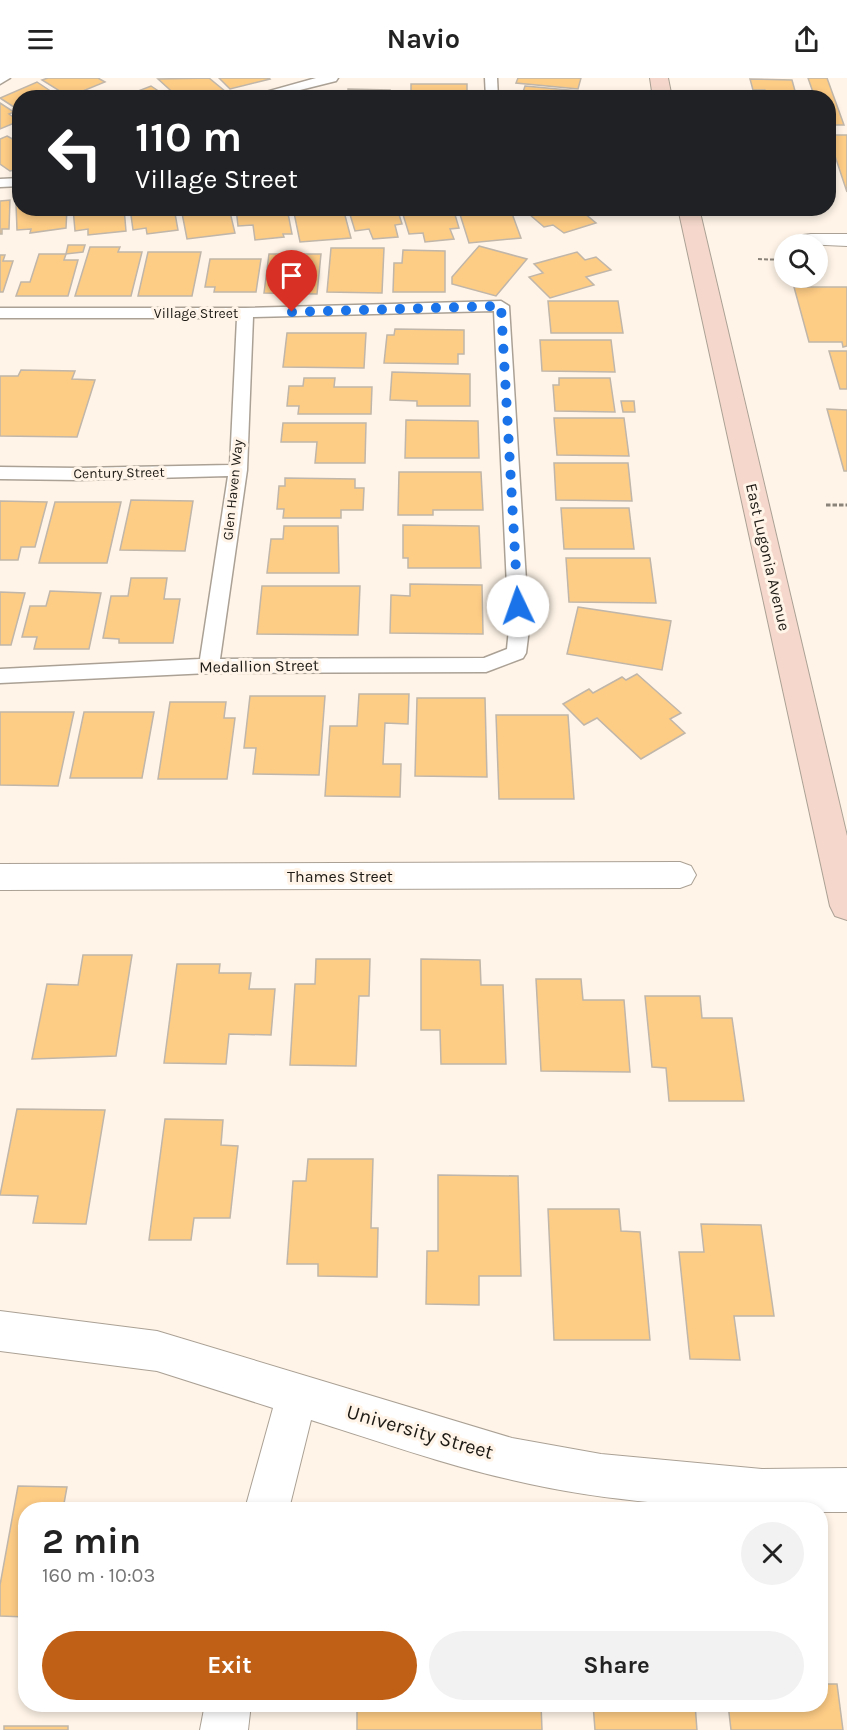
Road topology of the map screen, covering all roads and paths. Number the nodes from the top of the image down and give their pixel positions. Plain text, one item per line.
1 (332, 78) edge
2 (283, 90) edge
3 (690, 216) edge
4 (828, 240) edge
5 (847, 240) edge
6 (758, 259) dead end
7 (774, 260) edge
8 (0, 313) edge
9 (245, 313) junction
10 (238, 470) junction
11 (0, 473) edge
12 (826, 505) dead end
13 (847, 506) edge
14 (516, 653) joint
15 (209, 666) junction
16 (0, 676) edge
17 (681, 875) dead end
18 (0, 877) edge
19 (847, 906) edge
20 (0, 1331) edge
21 (297, 1395) junction
22 (847, 1490) edge
23 (269, 1502) edge
24 (227, 1712) edge
25 (224, 1730) edge

1 - 2 lane
3 - 19 main road, East Lugonia Avenue
4 - 5 street
6 - 7 path
8 - 9 lane, Village Street
9 - 10 lane, Glen Haven Way
9 - 14 lane, Village Street
10 - 11 lane, Century Street
10 - 15 lane, Glen Haven Way
12 - 13 path
14 - 15 lane, Medallion Street
15 - 16 lane, Medallion Street
17 - 18 street, Thames Street
20 - 21 street, University Street
21 - 22 street, University Street
21 - 23 street
24 - 25 street

